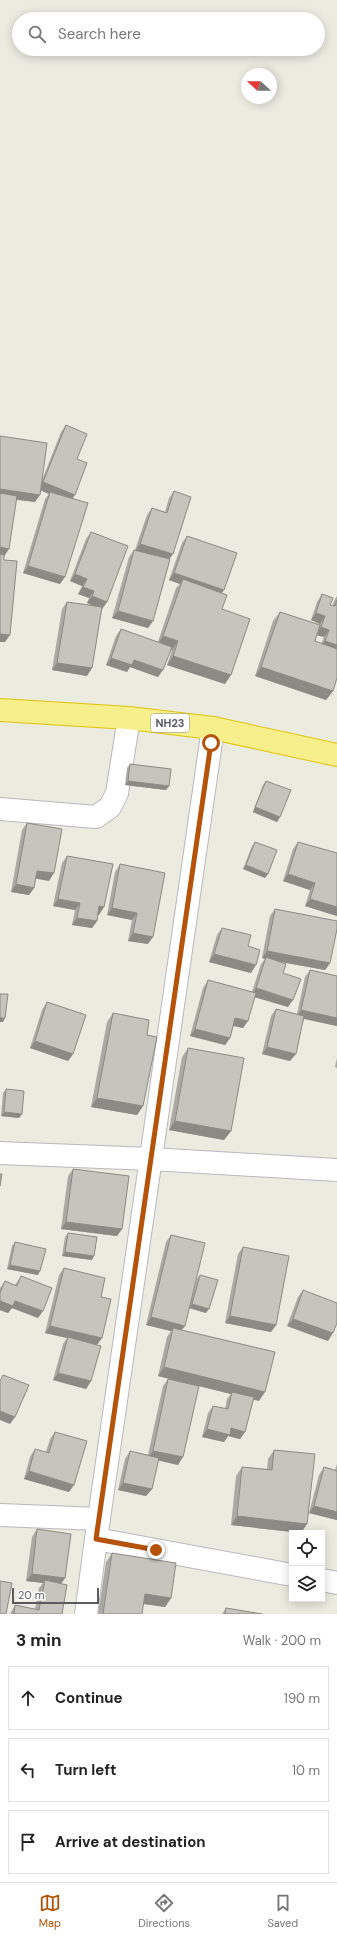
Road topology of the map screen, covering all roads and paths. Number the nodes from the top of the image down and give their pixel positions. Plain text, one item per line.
1 (0, 710) edge
2 (129, 718) junction
3 (213, 728) junction
4 (337, 755) edge
5 (0, 809) edge
6 (0, 1153) edge
7 (151, 1159) junction
8 (337, 1170) edge
9 (0, 1515) edge
10 (98, 1529) junction
11 (289, 1574) edge
12 (325, 1581) edge
13 (337, 1583) edge
14 (86, 1614) edge

1 - 2 highway, NH23
2 - 3 highway, NH23
2 - 5 street
3 - 4 highway, NH23
3 - 7 street
6 - 7 street
7 - 8 street
7 - 10 street
9 - 10 street
10 - 11 street
10 - 14 street
12 - 13 street

